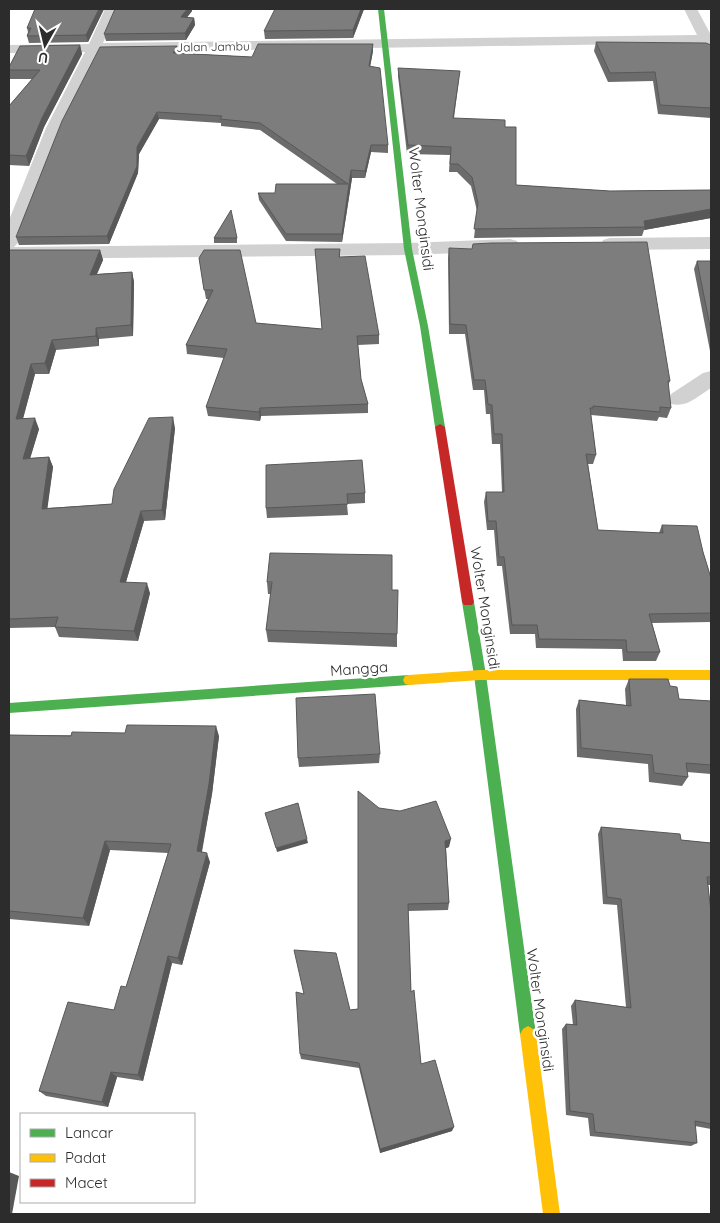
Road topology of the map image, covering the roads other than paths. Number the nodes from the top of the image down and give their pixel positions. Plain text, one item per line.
1 (110, 9) edge
2 (381, 9) edge
3 (692, 9) edge
4 (710, 42) edge
5 (387, 43) junction
6 (94, 49) junction
7 (9, 50) edge
8 (9, 243) edge
9 (711, 243) edge
10 (588, 244) edge
11 (530, 245) edge
12 (408, 249) junction
13 (9, 253) edge
14 (711, 378) edge
15 (679, 400) dead end
16 (480, 675) junction
17 (711, 675) edge
18 (9, 708) edge
19 (552, 1214) edge

1 - 6 street
2 - 5 street, Wolter Monginsidi
3 - 4 street
4 - 5 street, Jalan Jambu
5 - 6 street, Jalan Jambu
5 - 12 street, Wolter Monginsidi
6 - 7 street, Jalan Jambu
6 - 8 street
9 - 10 street
11 - 12 street
12 - 13 street
12 - 16 street, Wolter Monginsidi
14 - 15 street
16 - 17 street, Mangga
16 - 18 street, Mangga
16 - 19 street, Wolter Monginsidi

